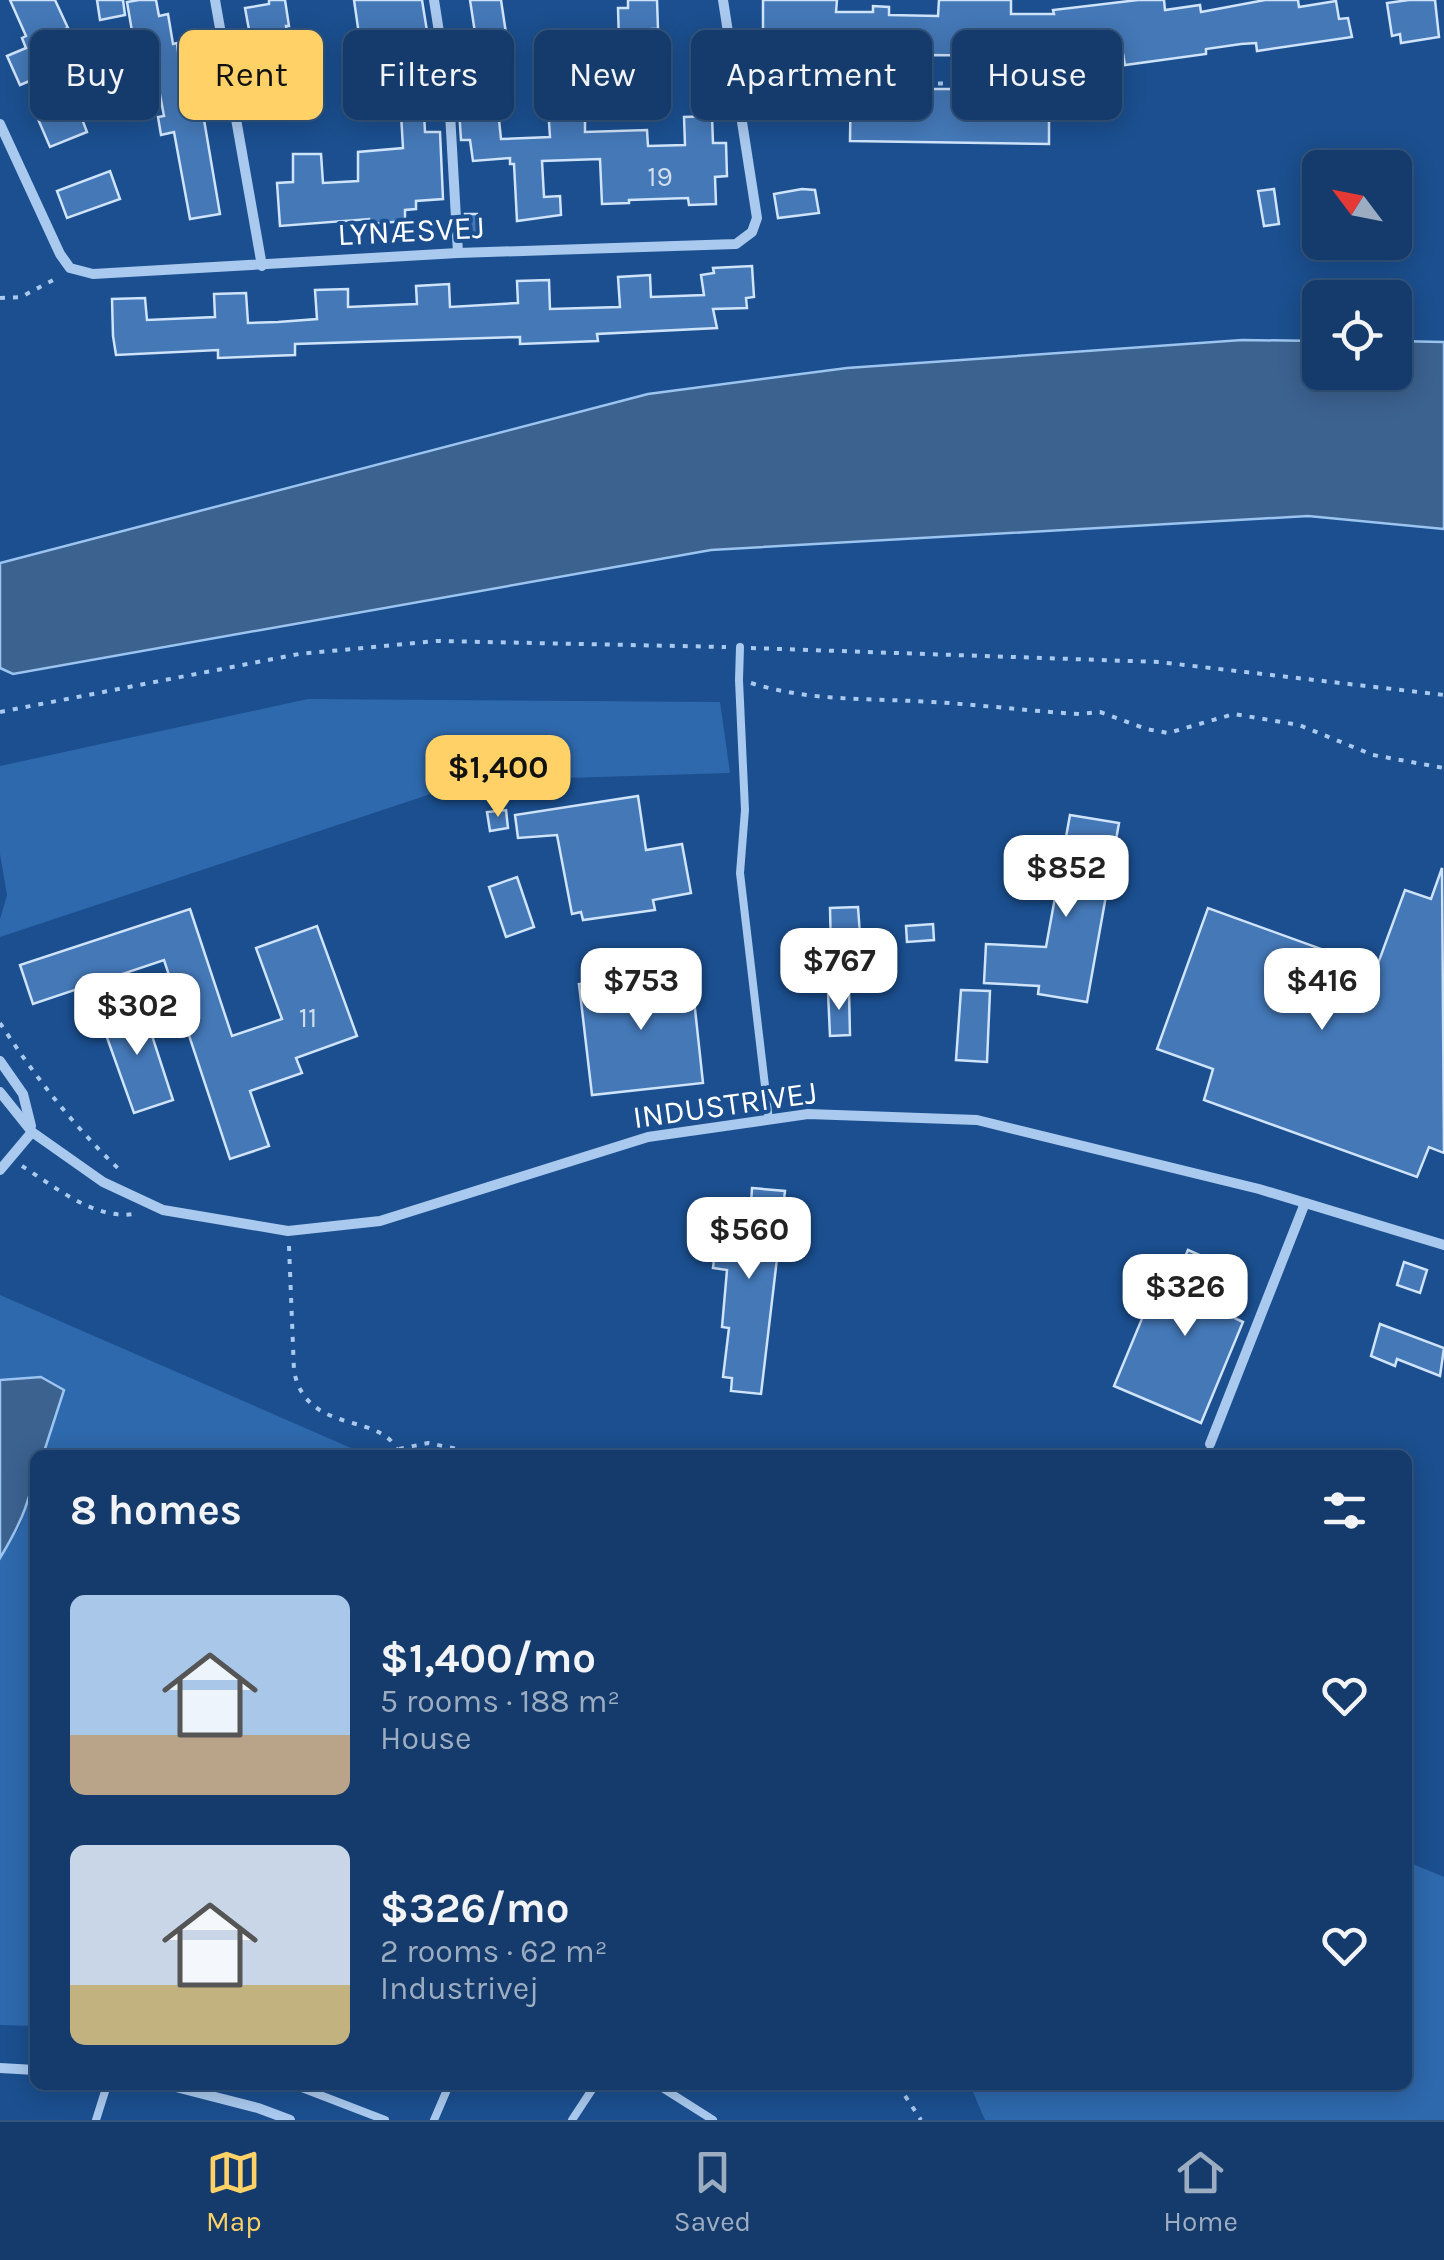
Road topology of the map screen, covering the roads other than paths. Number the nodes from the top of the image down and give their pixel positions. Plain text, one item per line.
1 (215, 0) edge
2 (434, 0) edge
3 (722, 0) edge
4 (0, 124) edge
5 (458, 252) junction
6 (262, 266) junction
7 (740, 648) road end
8 (0, 1061) edge
9 (0, 1092) edge
10 (770, 1120) junction
11 (32, 1132) junction
12 (0, 1170) edge
13 (1304, 1203) junction
14 (1444, 1245) edge
15 (1210, 1444) dead end
16 (0, 2068) edge
17 (30, 2070) edge
18 (105, 2090) edge
19 (207, 2090) edge
20 (307, 2090) edge
21 (446, 2090) edge
22 (591, 2090) edge
23 (667, 2090) edge
24 (256, 2114) edge
25 (96, 2120) edge
26 (290, 2120) edge
27 (385, 2120) edge
28 (434, 2120) edge
29 (572, 2120) edge
30 (713, 2120) edge

1 - 6 street
2 - 5 street
3 - 5 street, LYNÆSVEJ
4 - 6 street, LYNÆSVEJ
5 - 6 street, LYNÆSVEJ
7 - 10 lane
8 - 11 street
9 - 11 street, INDUSTRIVEJ
10 - 11 street, INDUSTRIVEJ
10 - 13 street, INDUSTRIVEJ
11 - 12 street
13 - 14 street, INDUSTRIVEJ
13 - 15 street
16 - 17 street
18 - 25 lane
19 - 24 street
20 - 27 lane
21 - 28 lane
22 - 29 lane
23 - 30 lane
24 - 26 street

